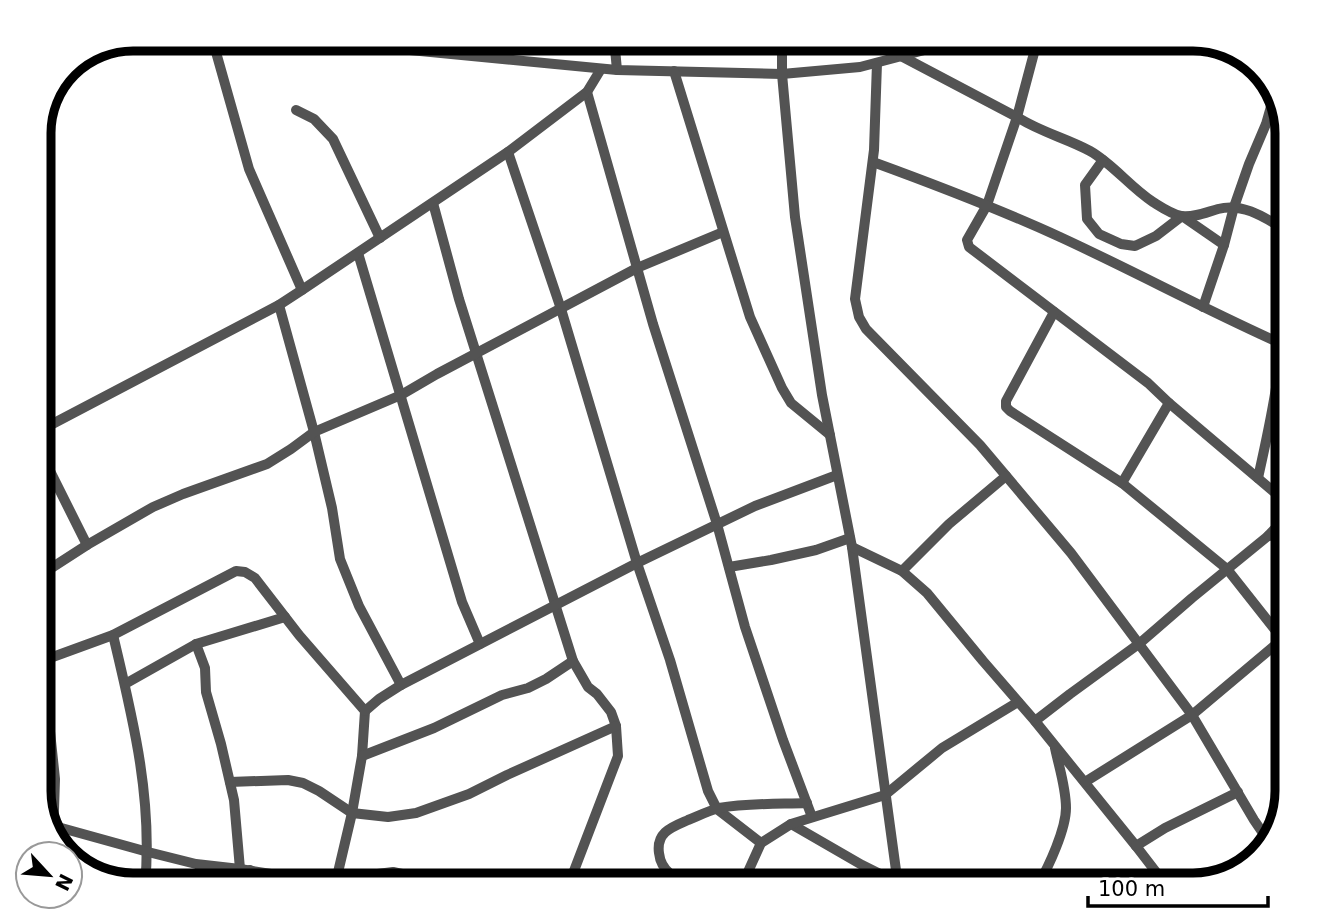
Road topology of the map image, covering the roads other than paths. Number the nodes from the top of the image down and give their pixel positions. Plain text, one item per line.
1 (216, 51) edge
2 (418, 51) edge
3 (615, 51) edge
4 (782, 51) edge
5 (916, 51) edge
6 (1035, 51) edge
7 (901, 56) junction
8 (877, 63) junction
9 (601, 69) junction
10 (617, 70) junction
11 (674, 71) junction
12 (782, 74) junction
13 (587, 92) junction
14 (1271, 108) edge
15 (296, 110) dead end
16 (1017, 117) junction
17 (508, 152) junction
18 (1103, 160) junction
19 (873, 162) junction
20 (433, 203) junction
21 (988, 205) junction
22 (1234, 207) junction
23 (1182, 216) junction
24 (1275, 223) edge
25 (723, 232) junction
26 (380, 238) junction
27 (1224, 245) junction
28 (358, 253) junction
29 (636, 268) junction
30 (302, 290) junction
31 (279, 305) junction
32 (1203, 307) junction
33 (561, 309) junction
34 (1054, 312) junction
35 (1275, 341) edge
36 (476, 353) junction
37 (1275, 391) edge
38 (401, 395) junction
39 (1168, 403) junction
40 (51, 425) edge
41 (314, 432) junction
42 (830, 435) junction
43 (51, 473) edge
44 (837, 475) junction
45 (1006, 476) junction
46 (1258, 478) junction
47 (1122, 483) junction
48 (1275, 493) edge
49 (717, 524) junction
50 (1275, 529) edge
51 (1275, 535) edge
52 (1268, 536) junction
53 (851, 542) junction
54 (87, 545) junction
55 (637, 563) junction
56 (729, 567) junction
57 (51, 568) edge
58 (1227, 569) junction
59 (902, 571) junction
60 (556, 605) junction
61 (285, 618) junction
62 (1275, 627) edge
63 (113, 635) junction
64 (1140, 643) junction
65 (480, 644) junction
66 (196, 645) junction
67 (1275, 649) edge
68 (51, 658) edge
69 (573, 661) junction
70 (125, 684) junction
71 (401, 685) junction
72 (1018, 702) junction
73 (365, 711) junction
74 (1192, 715) junction
75 (1035, 721) junction
76 (616, 726) junction
77 (51, 741) edge
78 (1055, 746) junction
79 (362, 756) junction
80 (230, 782) junction
81 (1084, 782) junction
82 (1238, 792) junction
83 (885, 795) junction
84 (807, 803) junction
85 (52, 807) edge
86 (718, 808) junction
87 (352, 813) junction
88 (812, 817) junction
89 (791, 824) junction
90 (60, 828) edge
91 (1263, 834) edge
92 (761, 843) junction
93 (1136, 846) junction
94 (148, 852) junction
95 (245, 869) junction
96 (665, 871) joint
97 (146, 873) edge
98 (246, 873) edge
99 (268, 873) edge
100 (338, 873) edge
101 (573, 873) edge
102 (668, 873) edge
103 (748, 873) edge
104 (877, 873) edge
105 (896, 873) edge
106 (1044, 873) edge
107 (1156, 873) edge

1 - 30 street
2 - 9 street
3 - 10 street
4 - 12 street
5 - 7 street
6 - 16 street
7 - 8 street
7 - 16 street
8 - 12 street
8 - 19 street
9 - 10 street
9 - 13 street
10 - 11 street
11 - 12 street
11 - 25 street
12 - 42 street
13 - 17 street
13 - 29 street
14 - 22 street
15 - 26 street
16 - 18 street
16 - 21 street
17 - 20 street
17 - 33 street
18 - 23 street
18 - 23 street
19 - 21 street
19 - 45 street
20 - 26 street
20 - 36 street
21 - 32 street
21 - 34 street
22 - 23 street
22 - 24 street
22 - 27 street
23 - 27 street
25 - 29 street
25 - 42 street
26 - 28 street
27 - 32 street
28 - 30 street
28 - 38 street
29 - 33 street
29 - 49 street
30 - 31 street
31 - 40 street
31 - 41 street
32 - 35 street
33 - 36 street
33 - 55 street
34 - 39 street
34 - 47 street
36 - 38 street
36 - 60 street
37 - 46 street
38 - 41 street
38 - 65 street
39 - 46 street
39 - 47 street
41 - 54 street
41 - 71 street
42 - 44 street
43 - 54 street
44 - 49 street
44 - 53 street
45 - 59 street
45 - 64 street
46 - 48 street
47 - 58 street
49 - 55 street
49 - 56 street
50 - 52 street
51 - 52 street
52 - 58 street
53 - 56 street
53 - 59 street
53 - 83 street
54 - 57 street
55 - 60 street
55 - 86 street
56 - 84 street
58 - 62 street
58 - 64 street
59 - 72 street
60 - 65 street
60 - 69 street
61 - 63 street
61 - 66 street
61 - 73 street
63 - 68 street
63 - 70 street
64 - 74 street
64 - 75 street
65 - 71 street
66 - 70 street
66 - 80 street
67 - 74 street
69 - 76 street
69 - 79 street
70 - 94 street
71 - 73 street
72 - 75 street
72 - 83 street
73 - 79 street
74 - 81 street
74 - 82 street
75 - 78 street
76 - 87 street
76 - 101 street
77 - 85 street
78 - 81 street
78 - 106 street
79 - 87 street
80 - 87 street
80 - 95 street
81 - 93 street
82 - 91 street
82 - 93 street
83 - 88 street
83 - 105 street
84 - 86 street
84 - 88 street
86 - 92 street
86 - 96 street
87 - 100 street
88 - 89 street
89 - 92 street
89 - 104 street
90 - 94 street
92 - 103 street
93 - 107 street
94 - 95 street
94 - 97 street
95 - 98 street
95 - 99 street
96 - 102 street

